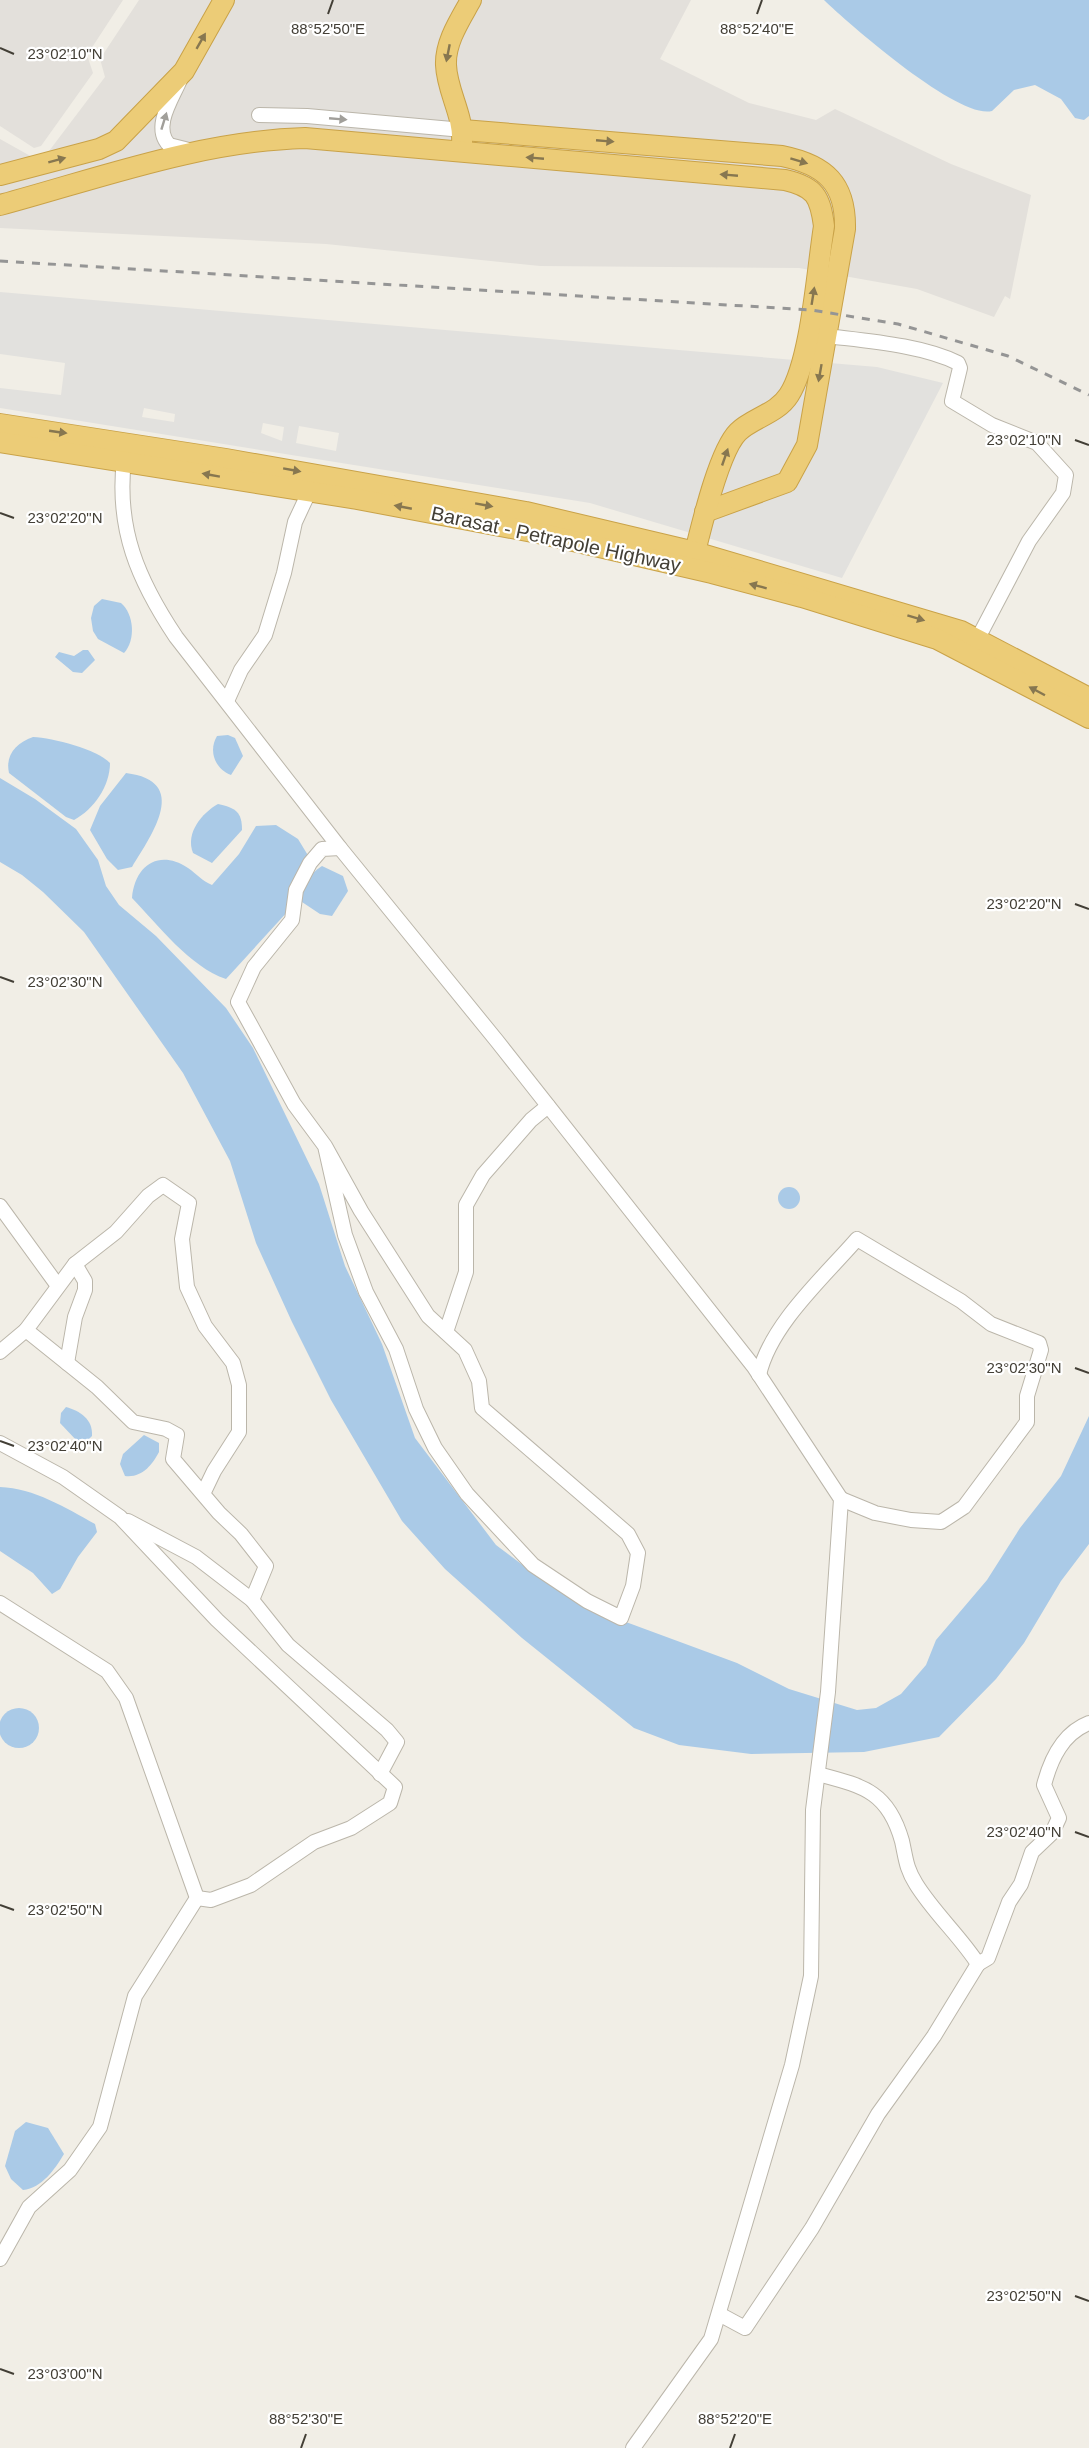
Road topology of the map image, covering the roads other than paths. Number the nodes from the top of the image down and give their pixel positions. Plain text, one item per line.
1 (225, 0) edge
2 (471, 0) edge
3 (184, 71) junction
4 (259, 115) dead end
5 (307, 116) junction
6 (463, 130) junction
7 (305, 138) junction
8 (194, 151) junction
9 (461, 152) junction
10 (0, 175) edge
11 (0, 205) edge
12 (827, 336) junction
13 (0, 424) edge
14 (0, 442) edge
15 (124, 460) junction
16 (309, 492) junction
17 (705, 512) junction
18 (695, 552) junction
19 (977, 640) junction
20 (1089, 698) edge
21 (227, 701) junction
22 (1089, 718) edge
23 (340, 848) junction
24 (548, 1106) junction
25 (325, 1146) junction
26 (0, 1206) edge
27 (75, 1264) junction
28 (58, 1286) junction
29 (26, 1330) junction
30 (446, 1332) junction
31 (0, 1352) edge
32 (67, 1363) junction
33 (759, 1375) junction
34 (0, 1443) edge
35 (203, 1494) junction
36 (841, 1499) junction
37 (120, 1516) junction
38 (252, 1600) junction
39 (0, 1603) edge
40 (1089, 1723) edge
41 (818, 1772) junction
42 (380, 1774) junction
43 (197, 1898) junction
44 (978, 1964) junction
45 (0, 2259) edge
46 (719, 2314) junction
47 (633, 2448) edge

3 -> 1 highway
2 -> 6 highway
8 -> 3 street
10 -> 3 highway
4 - 5 street
5 -> 6 street
5 - 7 street
6 - 9 highway
6 -> 12 highway
7 - 8 highway
7 - 9 highway
8 - 11 highway
17 -> 9 highway
12 -> 17 highway
12 - 19 street
13 -> 18 highway, Barasat - Petrapole Highway
14 - 15 highway, Barasat - Petrapole Highway
16 -> 15 highway, Barasat - Petrapole Highway
15 - 21 street
16 - 21 street
22 -> 16 highway, Barasat - Petrapole Highway
17 - 18 highway
18 -> 19 highway, Barasat - Petrapole Highway
19 - 20 highway, Barasat - Petrapole Highway
21 - 23 street
23 - 24 street
23 - 25 street
24 - 30 street
24 - 33 street
25 - 30 street
25 - 30 street
26 - 28 street
27 - 28 street
27 - 32 street
27 - 35 street
28 - 29 street
29 - 31 street
29 - 32 street
32 - 35 street
33 - 36 street
33 - 36 street
34 - 37 street
35 - 38 street
36 - 41 street
37 - 38 street
37 - 42 street
38 - 42 street
39 - 43 street
40 - 44 street
41 - 44 street
41 - 46 street
42 - 43 street
43 - 45 street
44 - 46 street
46 - 47 street

